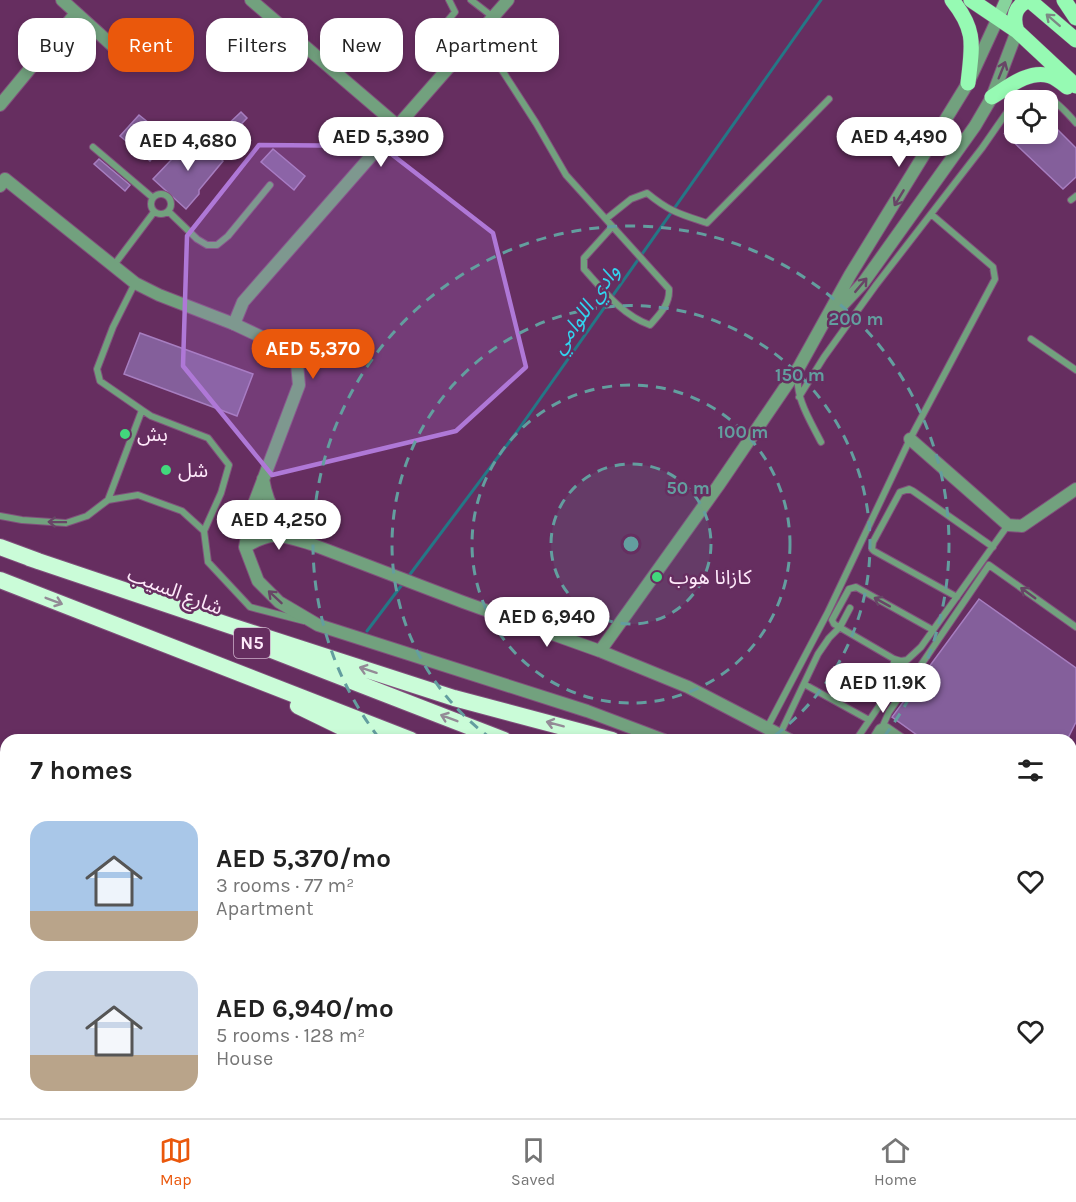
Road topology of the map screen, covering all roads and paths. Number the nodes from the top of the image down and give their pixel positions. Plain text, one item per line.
1 (62, 0) edge
2 (251, 0) edge
3 (449, 0) edge
4 (471, 0) edge
5 (508, 0) edge
6 (952, 0) edge
7 (971, 0) edge
8 (1006, 0) edge
9 (1014, 0) edge
10 (1029, 0) edge
11 (1064, 0) edge
12 (76, 13) junction
13 (493, 17) joint
14 (450, 18) edge
15 (998, 18) junction
16 (1076, 18) edge
17 (1017, 31) junction
18 (1076, 40) edge
19 (108, 41) edge
20 (444, 72) edge
21 (503, 72) edge
22 (968, 83) junction
23 (1076, 86) edge
24 (1076, 92) edge
25 (992, 96) junction
26 (829, 99) dead end
27 (1058, 102) edge
28 (0, 105) edge
29 (1004, 116) edge
30 (1076, 123) edge
31 (398, 126) junction
32 (93, 147) dead end
33 (2, 180) edge
34 (270, 185) dead end
35 (153, 198) junction
36 (154, 212) junction
37 (168, 212) junction
38 (931, 214) junction
39 (606, 219) junction
40 (612, 227) junction
41 (114, 266) junction
42 (135, 282) junction
43 (234, 324) junction
44 (821, 328) junction
45 (1031, 339) dead end
46 (799, 367) junction
47 (1076, 370) edge
48 (799, 397) junction
49 (142, 410) junction
50 (910, 439) junction
51 (820, 442) dead end
52 (263, 478) junction
53 (1076, 489) edge
54 (108, 500) junction
55 (0, 516) edge
56 (1008, 525) junction
57 (204, 531) junction
58 (311, 544) junction
59 (0, 547) edge
60 (244, 547) junction
61 (993, 547) junction
62 (29, 558) junction
63 (0, 580) edge
64 (957, 597) junction
65 (850, 608) dead end
66 (318, 625) junction
67 (840, 627) junction
68 (1076, 627) edge
69 (933, 630) junction
70 (600, 651) junction
71 (894, 659) junction
72 (223, 667) junction
73 (804, 684) junction
74 (869, 720) junction
75 (767, 728) junction
76 (355, 734) edge
77 (396, 734) edge
78 (488, 734) edge
79 (590, 734) edge
80 (648, 734) edge
81 (779, 734) edge
82 (786, 734) edge
83 (860, 734) edge
84 (878, 734) edge
85 (879, 734) edge
86 (892, 734) edge

1 - 12 street
2 - 31 street
3 - 14 lane
4 - 13 lane
5 - 13 street
6 - 22 main road
7 - 15 main road
8 - 15 main road
9 - 15 main road
10 - 17 main road
18 -> 10 main road
11 - 16 main road
12 - 19 street
12 - 28 street
15 - 17 main road
15 - 22 street
17 - 23 main road
25 -> 17 street
20 - 31 street
21 - 39 lane
22 -> 44 street
24 - 25 main road
44 -> 25 street
26 - 39 lane
27 - 30 lane
29 - 38 lane
31 - 43 street
32 - 35 lane
33 - 41 street
34 - 37 lane
35 - 36 lane
35 - 37 lane
36 - 37 lane
36 - 41 lane
38 - 48 lane
38 - 50 lane
39 - 40 lane
40 - 40 lane
41 - 42 street
42 - 43 street
42 - 49 lane
43 - 52 street
44 - 46 street
45 - 47 lane
46 - 48 lane
46 - 70 street
48 - 51 lane
49 - 54 lane
49 - 57 lane
50 - 56 street
50 - 75 lane
52 - 58 street
52 - 60 street
53 - 56 street
54 -> 55 lane
54 - 57 lane
56 - 61 lane
57 - 66 lane
58 - 60 street
58 - 70 street
59 - 62 highway, شارع السيب / N5
66 -> 60 street
61 - 64 lane
61 - 64 lane
78 -> 62 highway, شارع السيب / N5
79 -> 62 highway
63 -> 72 highway, N5
64 - 69 lane
65 - 67 lane
66 - 80 street
69 -> 67 lane
67 - 71 lane
67 - 73 lane
68 -> 84 lane
69 - 71 lane
70 - 75 street
71 - 74 lane
72 - 76 highway
72 - 77 highway, N5
73 - 74 lane
73 - 82 lane
74 - 83 lane
75 - 81 street
85 - 86 street

